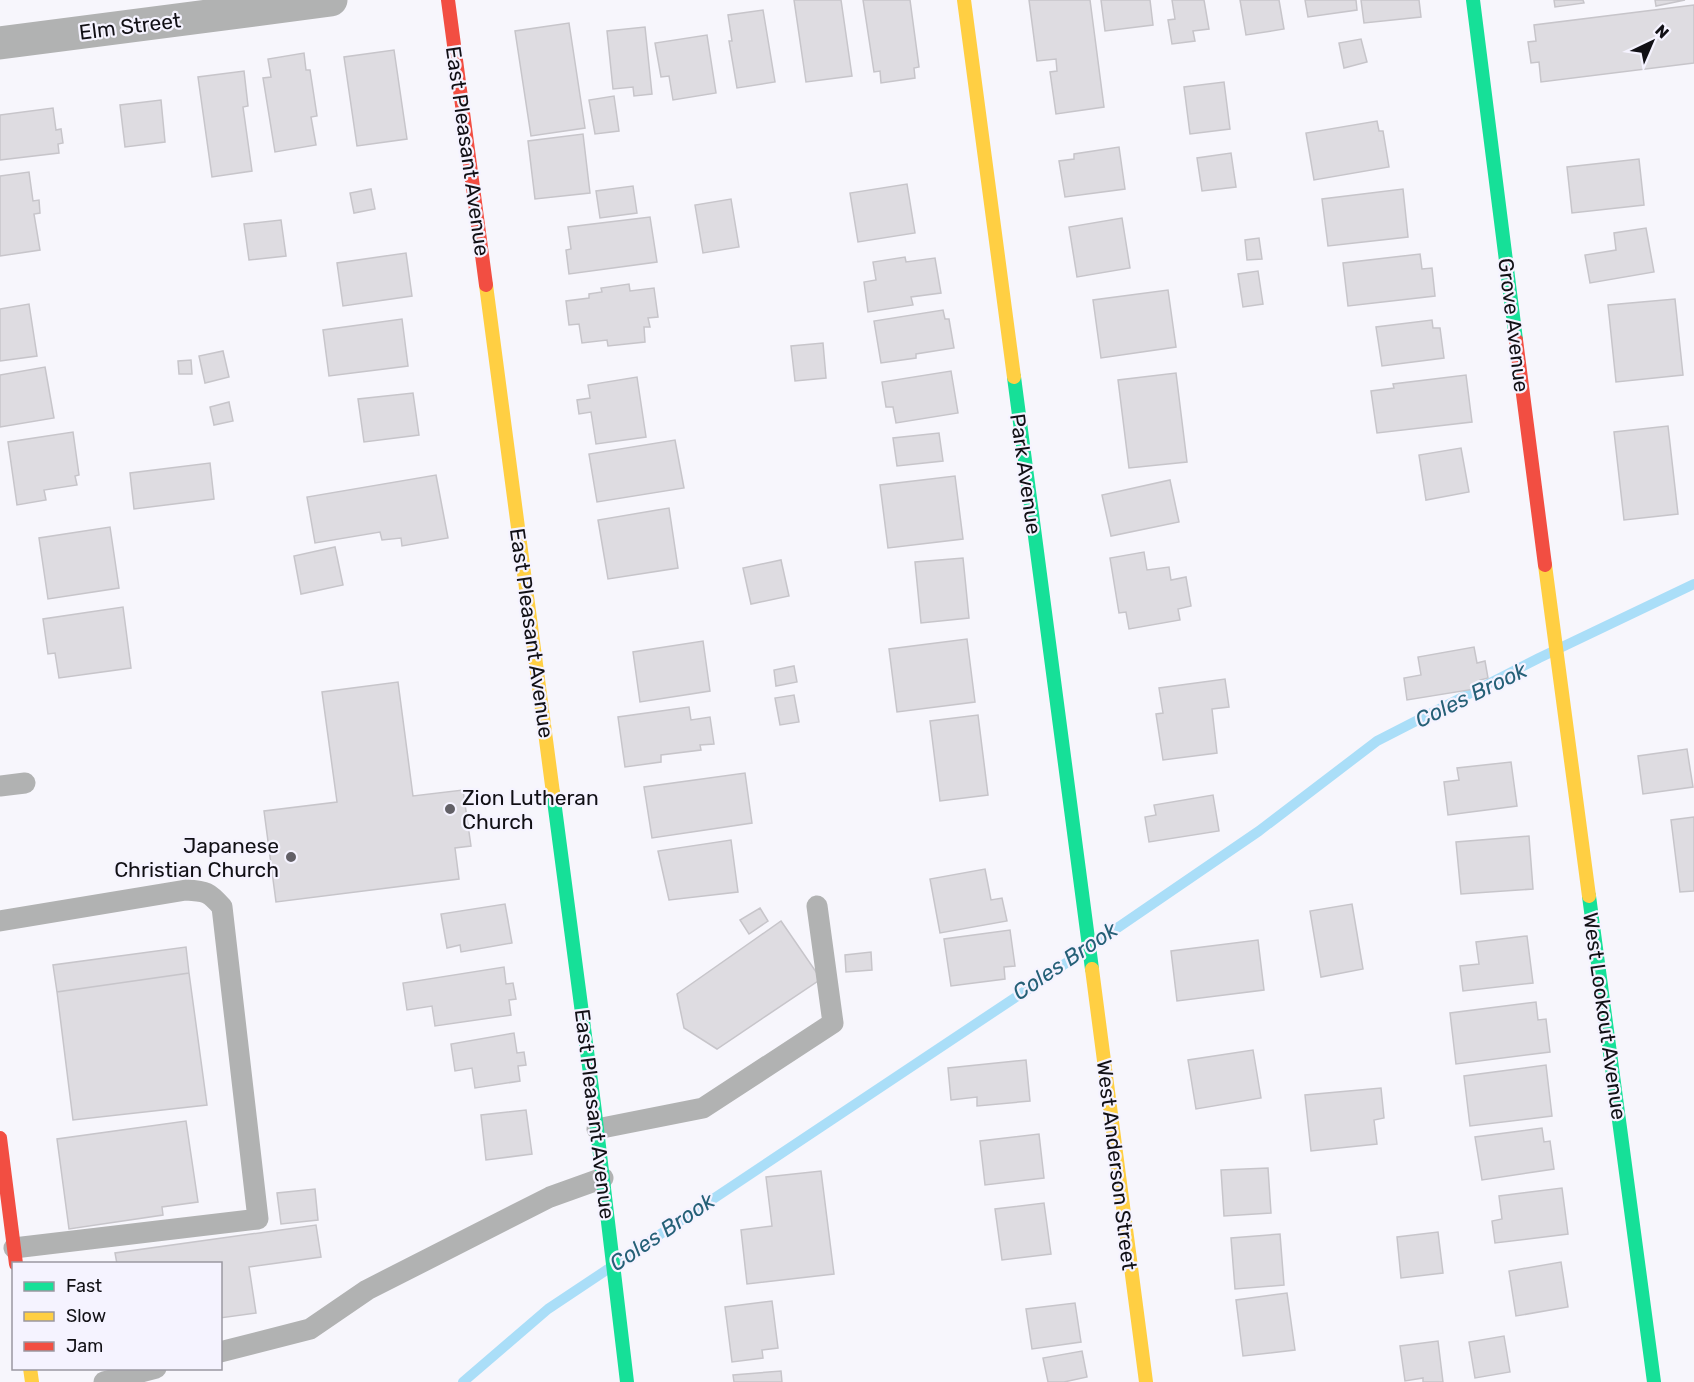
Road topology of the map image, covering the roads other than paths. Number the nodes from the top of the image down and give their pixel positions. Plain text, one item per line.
1 (332, 0) edge
2 (448, 0) edge
3 (964, 0) edge
4 (1473, 0) edge
5 (0, 43) edge
6 (1556, 650) joint
7 (25, 783) dead end
8 (0, 786) edge
9 (817, 906) dead end
10 (0, 921) edge
11 (1089, 948) joint
12 (597, 1129) junction
13 (0, 1138) edge
14 (603, 1178) junction
15 (15, 1256) edge
16 (222, 1351) edge
17 (149, 1370) edge
18 (104, 1382) edge
19 (627, 1382) edge
20 (1146, 1382) edge
21 (1654, 1382) edge

1 - 5 street, Elm Street
2 - 12 street, East Pleasant Avenue
3 - 11 street, Park Avenue
4 - 6 street, Grove Avenue
6 - 21 street, West Lookout Avenue
7 - 8 lane
9 - 12 lane
10 - 15 lane
11 - 20 street, West Anderson Street
12 - 14 street, East Pleasant Avenue
13 - 15 street
14 - 16 lane
14 - 19 street, East Pleasant Avenue
17 - 18 lane

